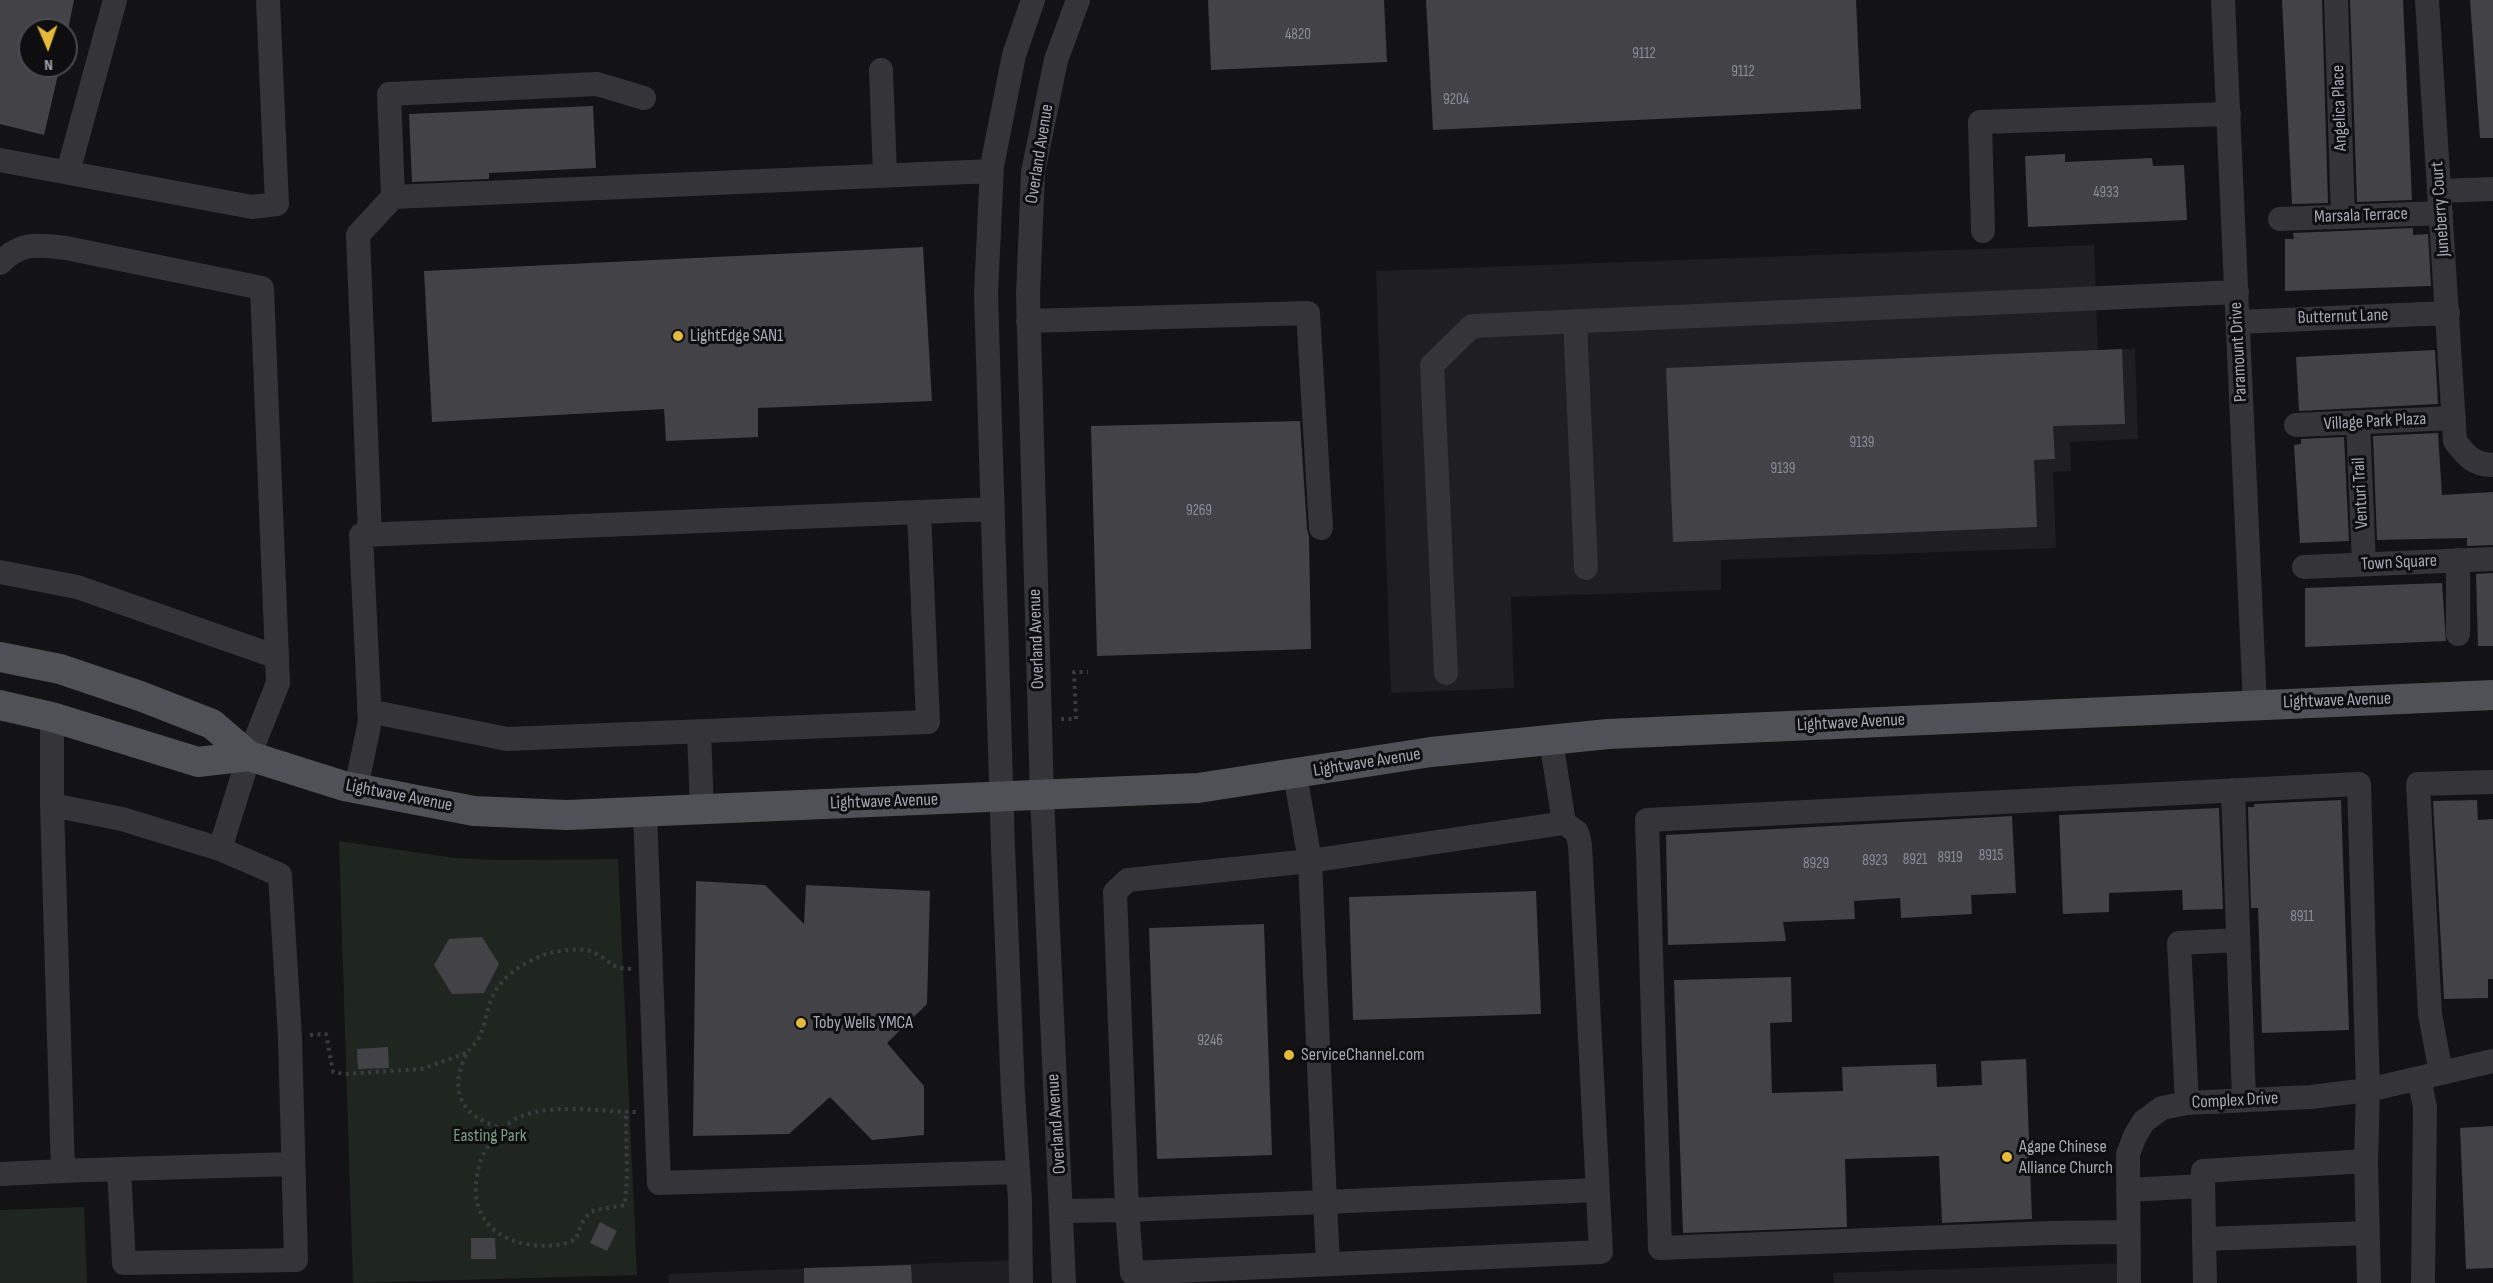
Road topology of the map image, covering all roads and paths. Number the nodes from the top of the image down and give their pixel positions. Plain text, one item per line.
1 (115, 0) edge
2 (268, 0) edge
3 (1033, 0) edge
4 (1078, 0) edge
5 (2223, 0) edge
6 (2336, 0) edge
7 (2427, 0) edge
8 (881, 70) dead end
9 (644, 98) dead end
10 (2229, 114) junction
11 (0, 160) edge
12 (992, 171) junction
13 (68, 172) junction
14 (885, 175) junction
15 (2493, 189) edge
16 (393, 197) junction
17 (2441, 202) junction
18 (2343, 217) junction
19 (2280, 219) dead end
20 (1983, 231) dead end
21 (0, 263) edge
22 (2236, 292) junction
23 (2448, 313) junction
24 (1028, 321) junction
25 (1575, 321) junction
26 (2238, 321) junction
27 (2454, 418) junction
28 (2358, 423) junction
29 (2296, 425) dead end
30 (2493, 465) edge
31 (993, 509) junction
32 (919, 512) junction
33 (1320, 528) dead end
34 (370, 534) junction
35 (2493, 559) edge
36 (2458, 560) junction
37 (2364, 564) junction
38 (2304, 567) dead end
39 (1586, 568) dead end
40 (0, 572) edge
41 (2458, 634) dead end
42 (0, 657) edge
43 (277, 657) junction
44 (1088, 672) dead end
45 (1446, 673) dead end
46 (2493, 695) edge
47 (0, 705) edge
48 (2255, 705) junction
49 (369, 711) junction
50 (52, 717) junction
51 (1040, 719) junction
52 (699, 731) junction
53 (1551, 740) junction
54 (249, 756) junction
55 (1295, 774) junction
56 (2493, 782) edge
57 (356, 788) junction
58 (2233, 790) junction
59 (1042, 796) junction
60 (1002, 798) junction
61 (52, 806) junction
62 (702, 810) junction
63 (645, 812) junction
64 (1564, 822) junction
65 (220, 849) junction
66 (1310, 861) junction
67 (2238, 940) junction
68 (650, 970) junction
69 (290, 1037) junction
70 (467, 1053) junction
71 (2493, 1061) edge
72 (2430, 1076) junction
73 (2368, 1090) junction
74 (2244, 1100) junction
75 (2187, 1103) junction
76 (626, 1112) junction
77 (656, 1112) junction
78 (502, 1128) junction
79 (2366, 1161) junction
80 (293, 1164) junction
81 (119, 1169) junction
82 (63, 1171) junction
83 (1018, 1172) junction
84 (0, 1174) edge
85 (2203, 1186) junction
86 (1598, 1190) junction
87 (2128, 1190) junction
88 (1325, 1202) junction
89 (1127, 1210) junction
90 (1062, 1211) junction
91 (2128, 1232) junction
92 (2367, 1233) junction
93 (2204, 1239) junction
94 (1328, 1264) junction
95 (1021, 1283) edge
96 (1064, 1283) edge
97 (2129, 1283) edge
98 (2205, 1283) edge
99 (2369, 1283) edge
100 (2423, 1283) edge

1 - 13 street
2 - 13 street
3 - 12 street
4 - 24 street, Overland Avenue
5 - 10 street, Paramount Drive
6 - 18 street, Angelica Place
7 - 17 street, Juneberry Court
8 - 14 street
9 - 16 street
10 - 20 street
10 - 22 street, Paramount Drive
11 - 13 street
12 - 14 street
12 - 31 street
14 - 16 street
15 - 17 street, Marsala Terrace
16 - 34 street
17 - 18 street, Marsala Terrace
17 - 23 street, Juneberry Court
18 - 19 street, Marsala Terrace
21 - 43 street
22 - 25 street
22 - 26 street, Paramount Drive
23 - 26 street, Butternut Lane
23 - 27 street, Juneberry Court
24 - 33 street
24 - 51 street, Overland Avenue
25 - 39 street
25 - 45 street
26 - 48 street, Paramount Drive
27 - 28 street, Village Park Plaza
27 - 30 street, Juneberry Court
28 - 29 street, Village Park Plaza
28 - 37 street, Venturi Trail
31 - 32 street
31 - 60 street
32 - 34 street
32 - 52 street
34 - 49 street
35 - 36 street, Town Square
36 - 37 street, Town Square
36 - 41 street
37 - 38 street, Town Square
40 - 43 street
42 - 54 main road, Lightwave Avenue
43 - 54 street
44 - 51 path
46 - 48 main road, Lightwave Avenue
47 - 50 main road, Lightwave Avenue
48 - 53 main road, Lightwave Avenue
49 - 52 street
49 - 57 street
50 - 54 main road, Lightwave Avenue
50 - 61 street
51 - 59 street, Overland Avenue
52 - 62 street
53 - 55 main road, Lightwave Avenue
53 - 64 street
54 - 57 main road, Lightwave Avenue
54 - 65 street
55 - 59 main road, Lightwave Avenue
55 - 66 street
56 - 72 street
57 - 63 main road, Lightwave Avenue
58 - 67 street
58 - 73 street
58 - 91 street
59 - 60 main road, Lightwave Avenue
59 - 90 street, Overland Avenue
60 - 62 main road, Lightwave Avenue
60 - 83 street
61 - 65 street
61 - 82 street
62 - 63 main road, Lightwave Avenue
63 - 68 street
64 - 66 street
64 - 86 street
65 - 69 street
66 - 88 street
66 - 89 street
67 - 74 street
67 - 75 street
68 - 70 path
68 - 77 street
69 - 70 path
69 - 80 street
70 - 78 path
71 - 72 street, Complex Drive
72 - 73 street, Complex Drive
72 - 100 street
73 - 74 street, Complex Drive
73 - 79 street
74 - 75 street, Complex Drive
75 - 87 street, Complex Drive
76 - 77 path
76 - 78 path
76 - 78 path
77 - 83 street
79 - 85 street
79 - 92 street
80 - 81 street
80 - 81 street
81 - 82 street
82 - 84 street
83 - 95 street
85 - 87 street
85 - 93 street
86 - 88 street
86 - 94 street
87 - 91 street, Complex Drive
88 - 89 street
88 - 94 street
89 - 90 street
89 - 94 street
90 - 96 street, Overland Avenue
91 - 97 street, Complex Drive
92 - 93 street
92 - 99 street
93 - 98 street

